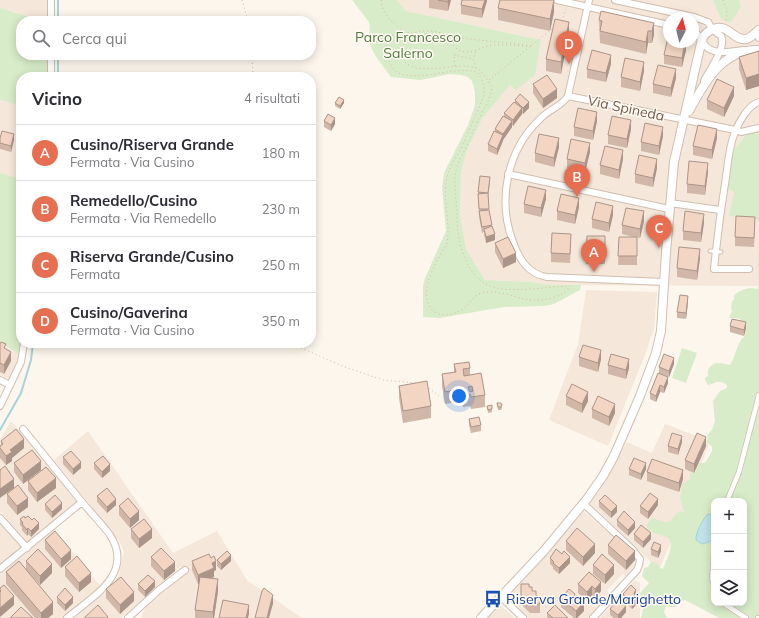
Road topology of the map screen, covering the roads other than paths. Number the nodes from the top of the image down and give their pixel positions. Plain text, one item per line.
1 (51, 0) edge
2 (557, 0) edge
3 (590, 0) edge
4 (614, 0) edge
5 (588, 7) junction
6 (51, 16) edge
7 (663, 24) edge
8 (712, 29) junction
9 (759, 30) edge
10 (699, 36) edge
11 (702, 39) junction
12 (756, 50) edge
13 (720, 51) junction
14 (51, 60) edge
15 (51, 72) edge
16 (701, 88) junction
17 (568, 96) junction
18 (759, 102) edge
19 (743, 117) junction
20 (684, 120) junction
21 (759, 128) edge
22 (735, 130) junction
23 (742, 132) junction
24 (508, 174) junction
25 (670, 206) junction
26 (720, 210) junction
27 (749, 270) dead end
28 (664, 282) junction
29 (23, 348) edge
30 (0, 380) edge
31 (10, 385) junction
32 (759, 394) edge
33 (0, 406) edge
34 (23, 429) dead end
35 (728, 498) edge
36 (82, 502) junction
37 (584, 504) junction
38 (0, 518) edge
39 (27, 548) junction
40 (0, 569) edge
41 (185, 570) dead end
42 (501, 597) junction
43 (728, 606) edge
44 (67, 618) edge
45 (130, 618) edge
46 (481, 618) edge
47 (523, 618) edge
48 (594, 618) edge
49 (746, 618) edge

1 - 6 street
2 - 5 street
3 - 5 street
4 - 8 street
5 - 7 street
5 - 17 street
8 - 9 street
8 - 11 street
8 - 13 street
10 - 11 street
11 - 13 street
11 - 20 street
12 - 13 street
12 - 16 street
13 - 16 street
14 - 15 street
16 - 20 street
17 - 20 street, Via Spineda
17 - 24 street
18 - 19 street
19 - 22 street
19 - 23 street
20 - 22 street, Via Spineda
20 - 25 street
21 - 23 street
22 - 23 street, Via Spineda
22 - 26 street
24 - 25 street
24 - 28 street
25 - 26 street
25 - 28 street
26 - 27 street
28 - 37 street
29 - 31 street
30 - 31 street
31 - 33 street
32 - 35 street
34 - 36 street
36 - 39 street
36 - 44 street
37 - 42 street
37 - 48 street
38 - 39 street
39 - 40 street
41 - 45 street
42 - 46 street
42 - 47 street
43 - 49 street

